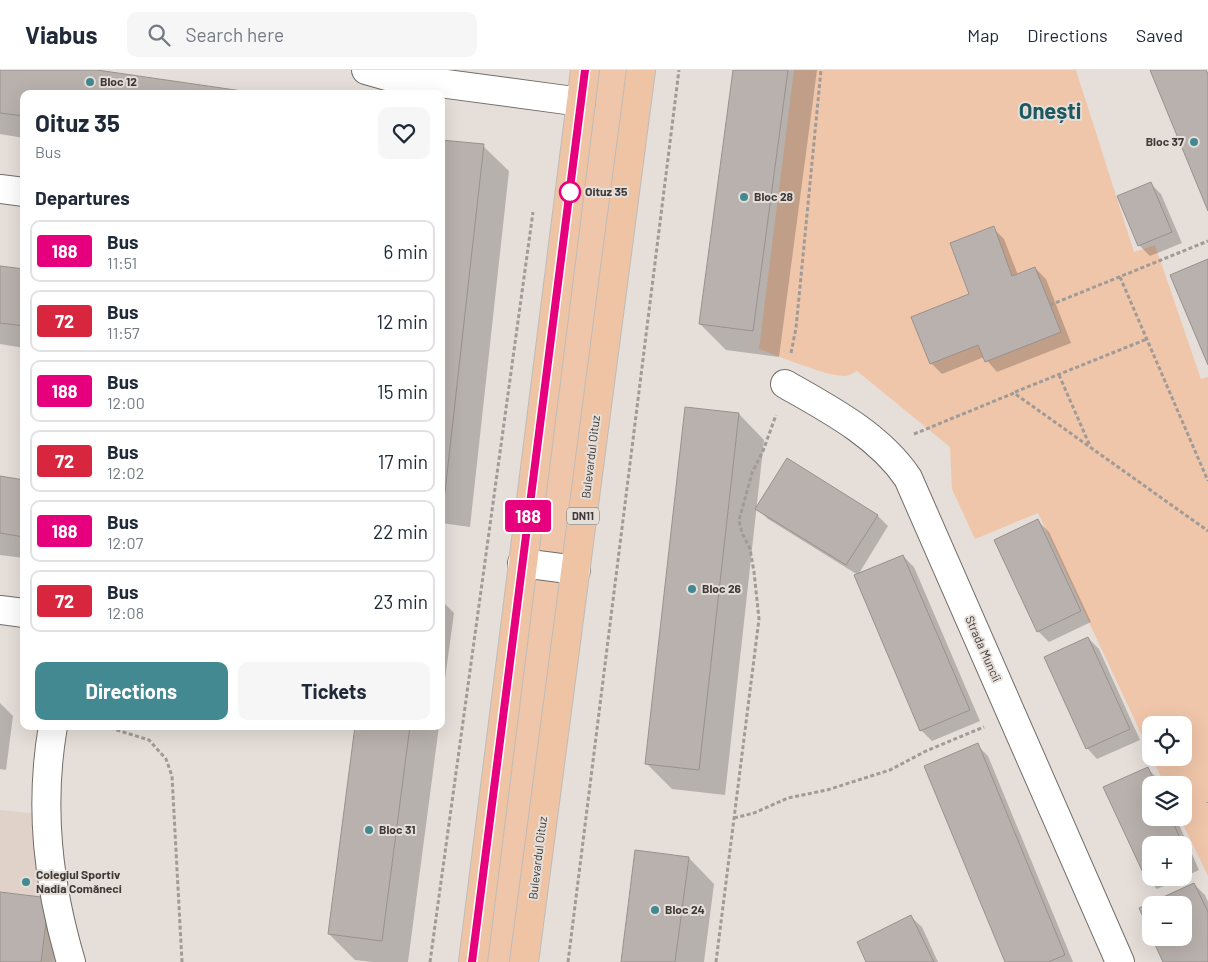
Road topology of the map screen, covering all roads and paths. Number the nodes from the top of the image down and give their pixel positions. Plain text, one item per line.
1 (585, 70) edge
2 (641, 70) edge
3 (679, 70) edge
4 (821, 70) edge
5 (375, 80) edge
6 (581, 102) junction
7 (0, 188) edge
8 (20, 191) edge
9 (534, 207) dead end
10 (1208, 241) edge
11 (1120, 277) junction
12 (1050, 305) dead end
13 (1147, 339) junction
14 (1059, 374) junction
15 (785, 384) junction
16 (1014, 393) junction
17 (1090, 447) junction
18 (881, 448) junction
19 (1208, 481) edge
20 (1208, 531) edge
21 (522, 563) junction
22 (576, 570) junction
23 (0, 610) edge
24 (20, 612) edge
25 (1012, 715) junction
26 (52, 730) edge
27 (117, 730) edge
28 (734, 818) junction
29 (72, 962) edge
30 (182, 962) edge
31 (430, 962) edge
32 (472, 962) edge
33 (524, 962) edge
34 (568, 962) edge
35 (716, 962) edge
36 (1120, 962) edge

1 - 6 main road
2 - 22 main road, Bulevardul Oituz / DN11
3 - 34 path
4 - 15 path
5 - 6 street
6 - 21 main road
7 - 8 street
9 - 31 path
10 - 11 path
11 - 12 path
11 - 13 path
13 - 14 path
13 - 19 path
14 - 16 path
14 - 17 path
15 - 18 street, Strada Muncii
15 - 28 path
16 - 17 path
16 - 18 path
17 - 20 path
18 - 25 street, Strada Muncii
21 - 22 street
21 - 32 main road
22 - 33 main road, Bulevardul Oituz / DN11
23 - 24 street
25 - 28 path
25 - 36 street, Strada Muncii
26 - 29 street
27 - 30 path
28 - 35 path

